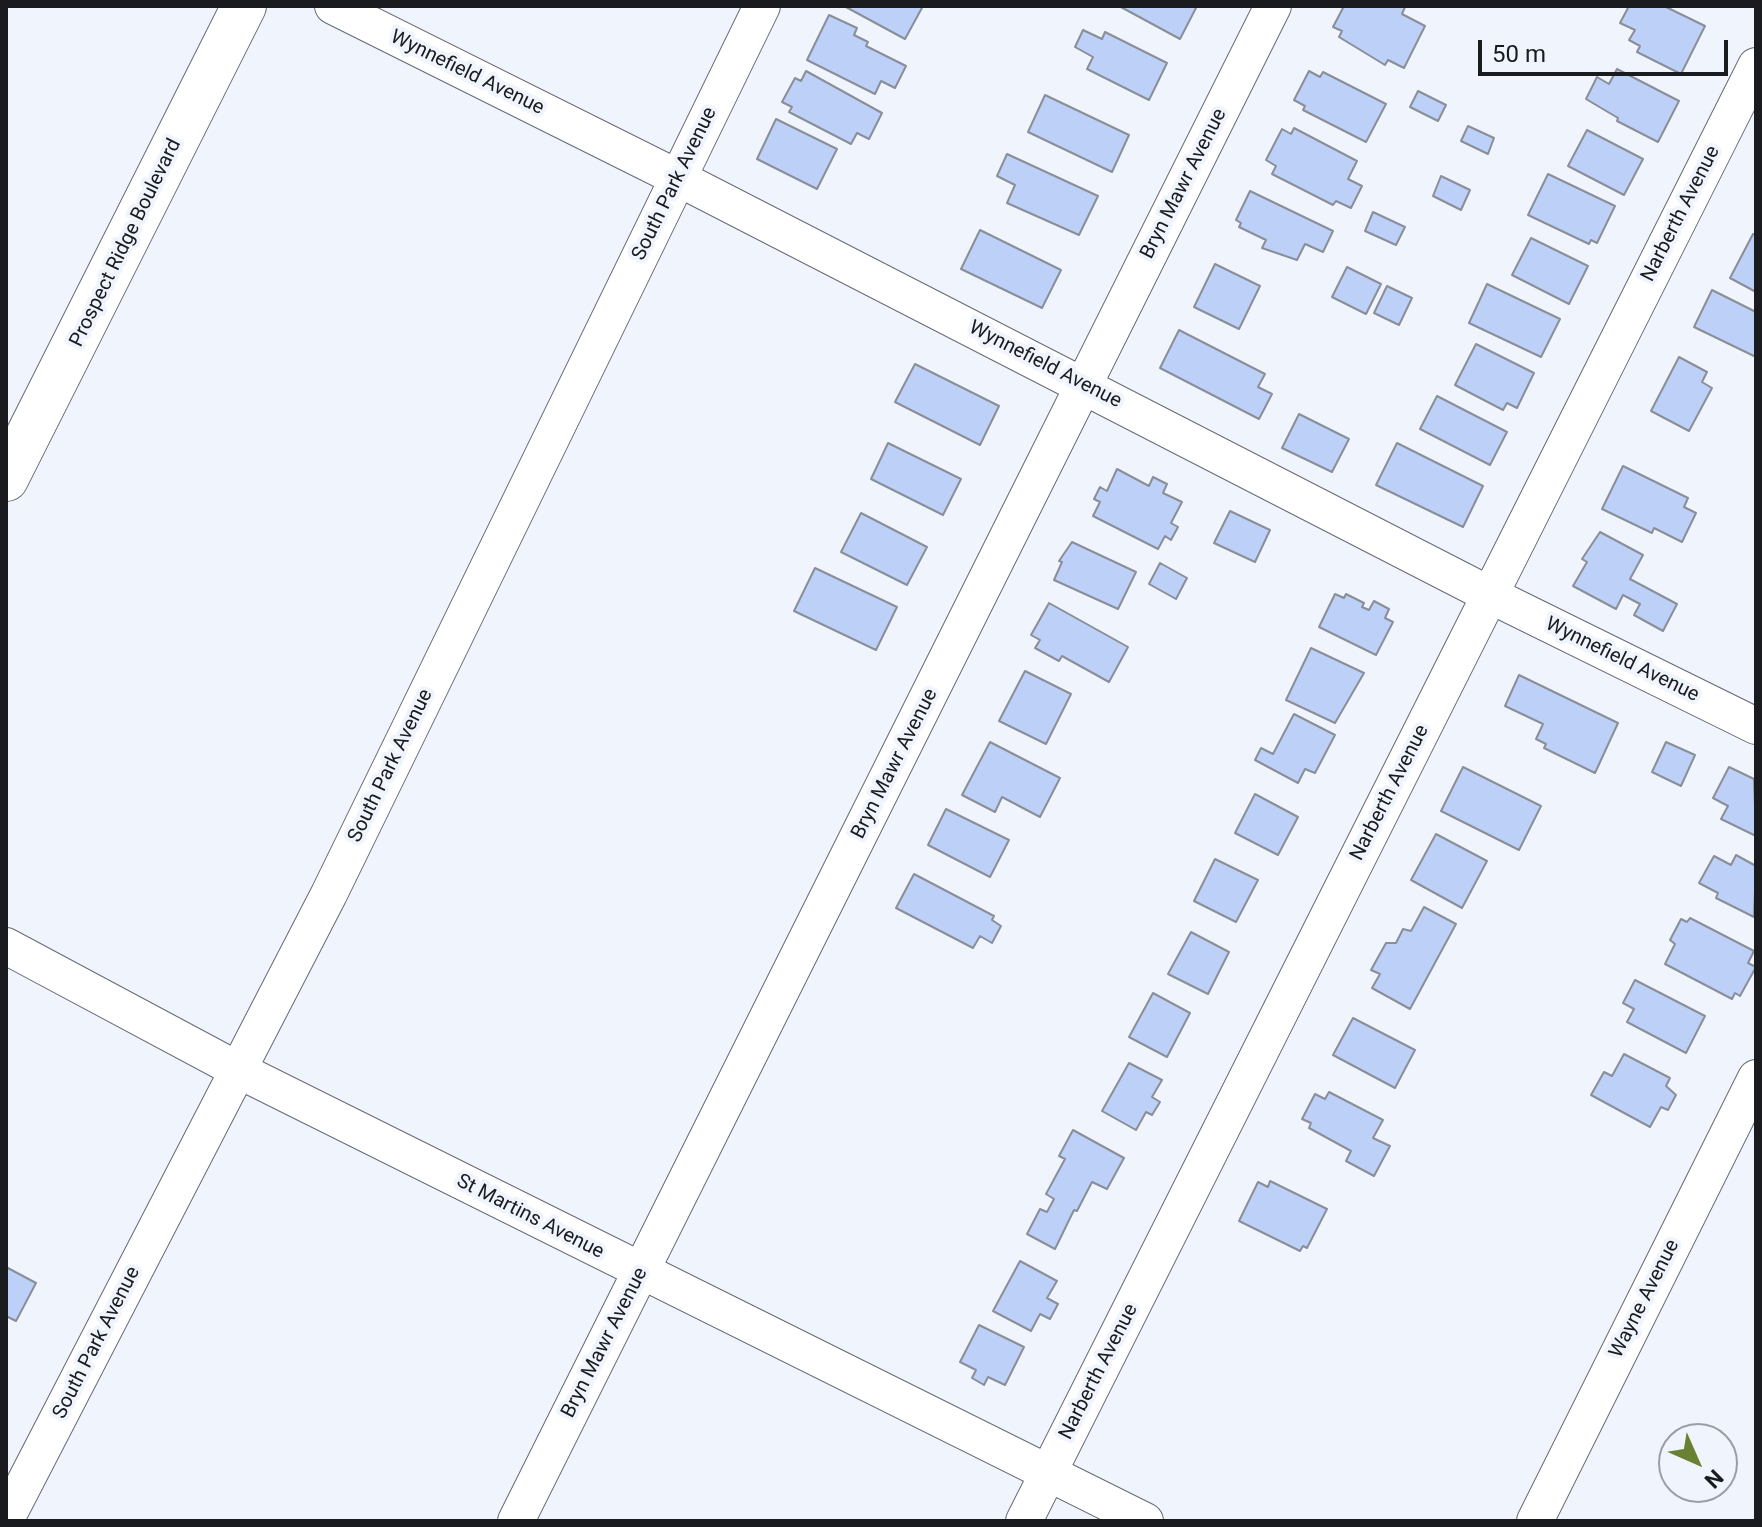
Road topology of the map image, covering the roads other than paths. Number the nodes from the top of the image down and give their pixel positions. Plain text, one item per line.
1 (244, 6) edge
2 (333, 6) edge
3 (762, 6) edge
4 (1273, 6) edge
5 (1756, 66) edge
6 (678, 178) junction
7 (1084, 385) junction
8 (6, 479) edge
9 (1490, 595) junction
10 (1756, 726) edge
11 (6, 946) edge
12 (238, 1070) junction
13 (1756, 1078) edge
14 (641, 1272) junction
15 (1049, 1470) junction
16 (6, 1519) edge
17 (516, 1521) edge
18 (1024, 1521) edge
19 (1145, 1521) edge
20 (1535, 1521) edge

1 - 8 street, Prospect Ridge Boulevard
2 - 6 street, Wynnefield Avenue
3 - 6 street, South Park Avenue
4 - 7 street, Bryn Mawr Avenue
5 - 9 street, Narberth Avenue
6 - 7 street, Wynnefield Avenue
6 - 12 street, South Park Avenue
7 - 9 street, Wynnefield Avenue
7 - 14 street, Bryn Mawr Avenue
9 - 10 street, Wynnefield Avenue
9 - 15 street, Narberth Avenue
11 - 12 street, St Martins Avenue
12 - 14 street, St Martins Avenue
12 - 16 street, South Park Avenue
13 - 20 street, Wayne Avenue
14 - 15 street, St Martins Avenue
14 - 17 street, Bryn Mawr Avenue
15 - 18 street, Narberth Avenue
15 - 19 street, St Martins Avenue

